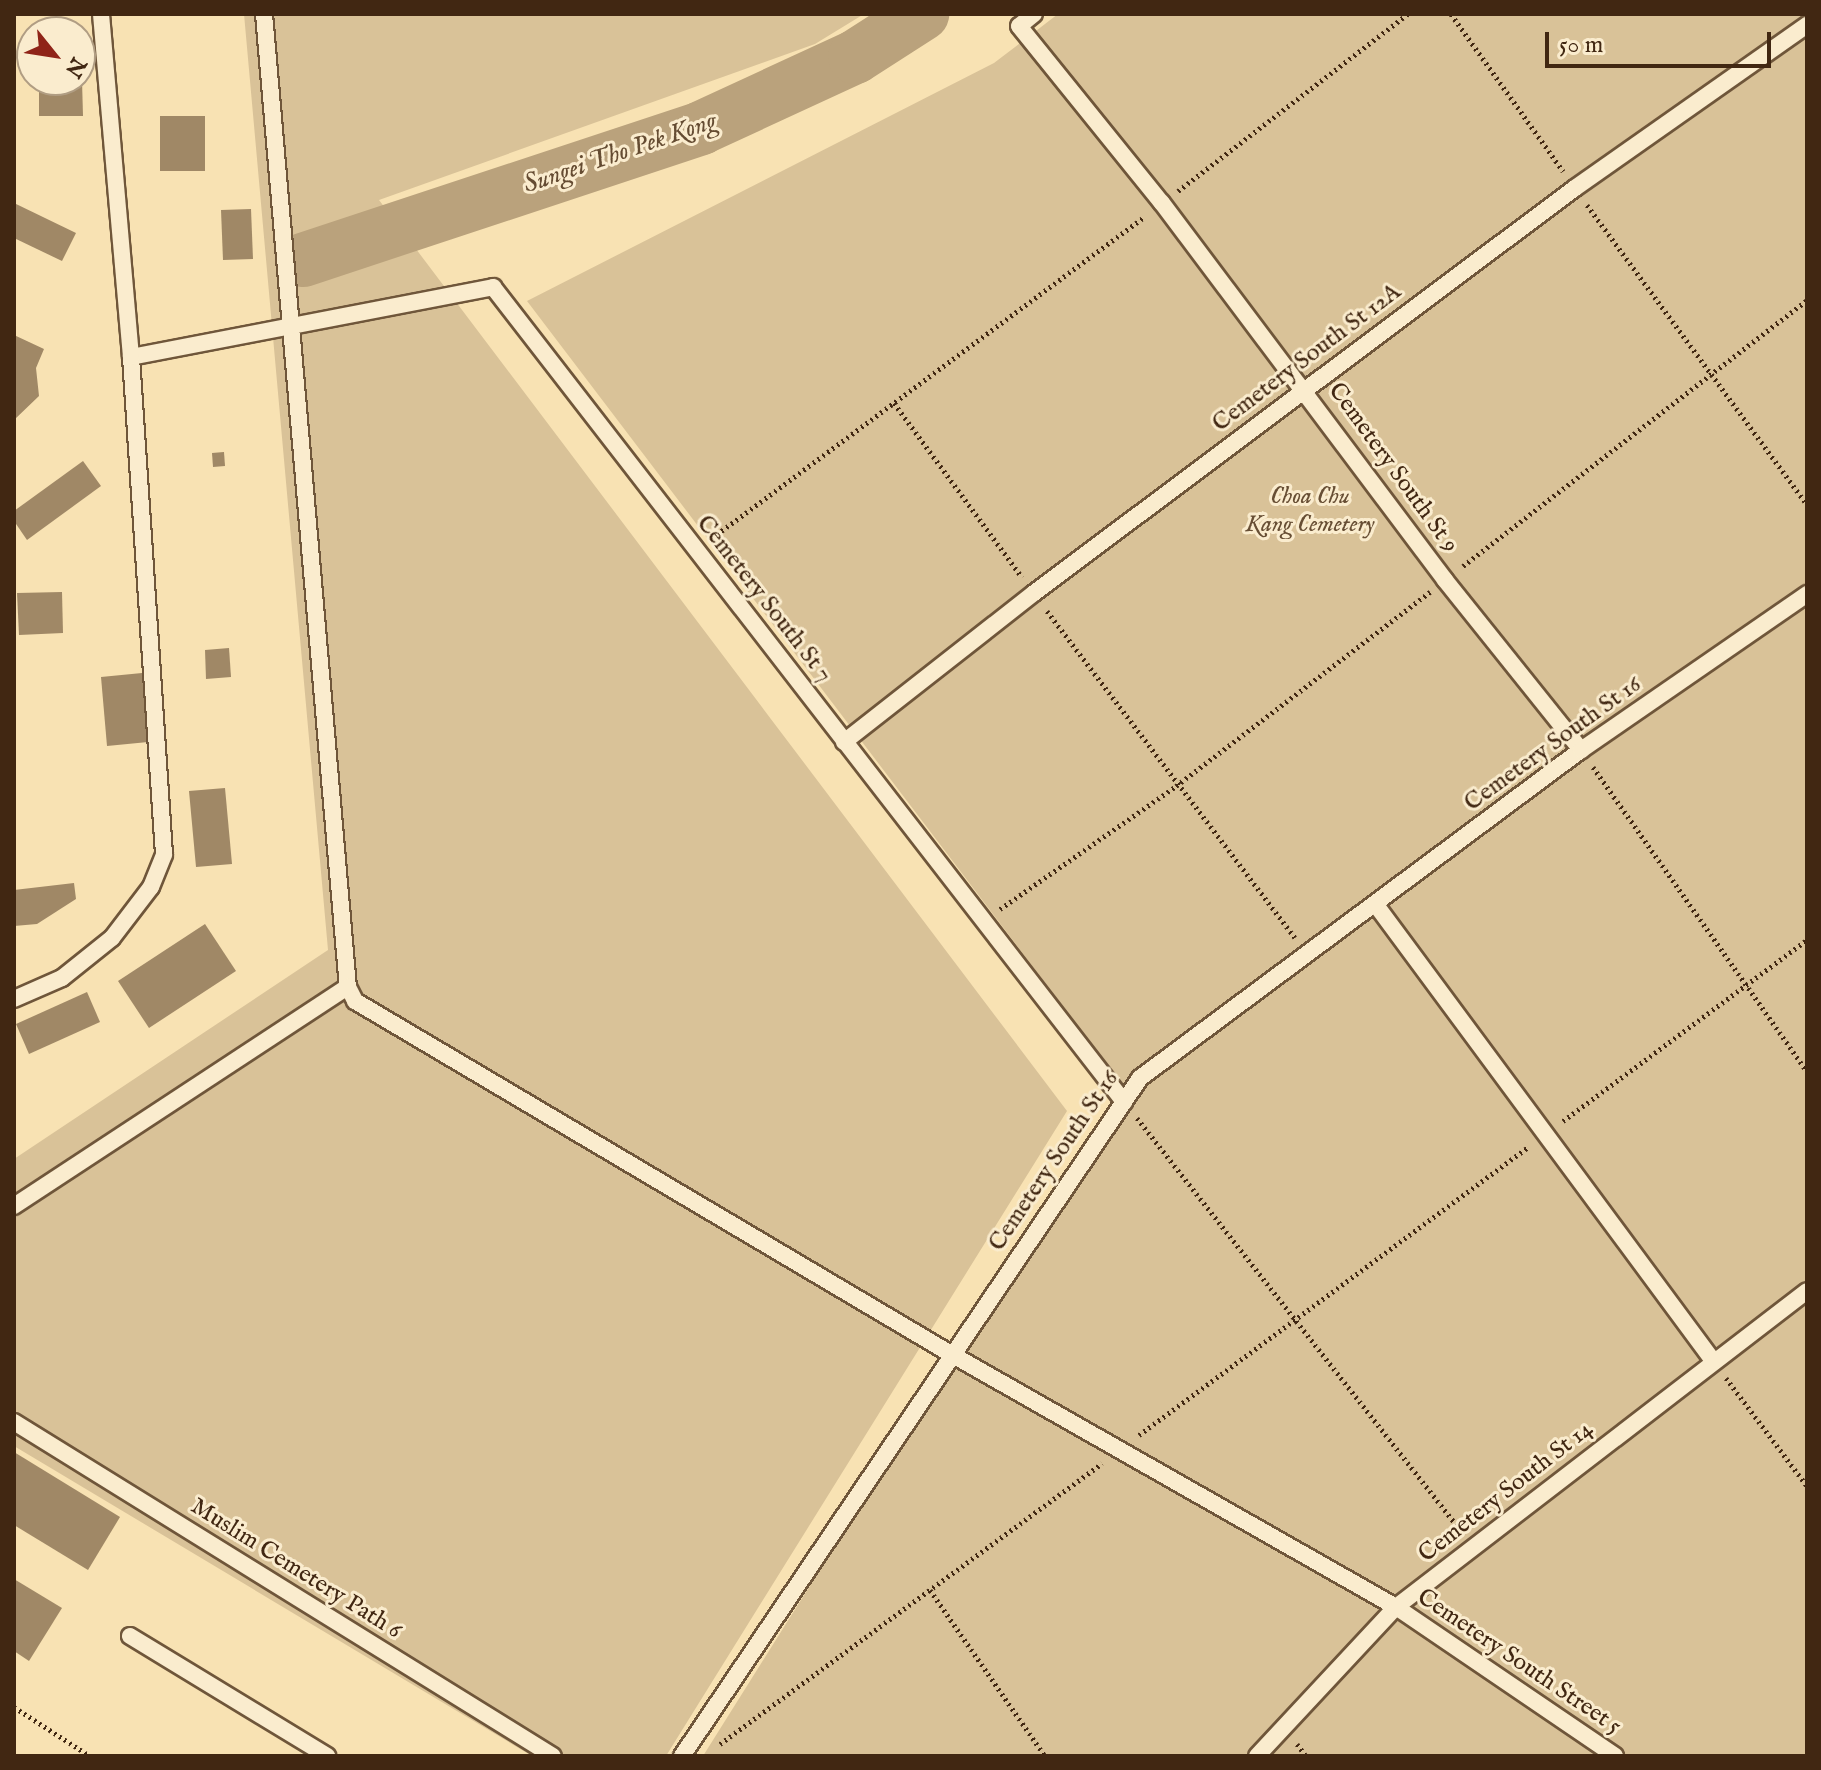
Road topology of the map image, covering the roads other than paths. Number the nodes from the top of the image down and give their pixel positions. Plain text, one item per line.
1 (101, 14) edge
2 (264, 14) edge
3 (1034, 14) edge
4 (1807, 25) edge
5 (291, 329) junction
6 (131, 357) junction
7 (1306, 389) junction
8 (1807, 594) edge
9 (844, 742) junction
10 (1581, 750) junction
11 (1376, 905) junction
12 (348, 987) junction
13 (14, 999) edge
14 (1124, 1102) junction
15 (14, 1206) edge
16 (1807, 1291) edge
17 (951, 1354) junction
18 (1714, 1362) junction
19 (14, 1422) edge
20 (1396, 1607) junction
21 (130, 1636) dead end
22 (327, 1756) edge
23 (553, 1756) edge
24 (682, 1756) edge
25 (1257, 1756) edge
26 (1615, 1756) edge

1 - 6 lane
2 - 5 lane
3 - 7 lane, Cemetery South St 9
4 - 7 lane, Cemetery South St 12A
5 - 6 lane
5 - 9 lane, Cemetery South St 7
5 - 12 lane
6 - 13 lane
7 - 9 lane, Cemetery South St 12A
7 - 10 lane, Cemetery South St 9
8 - 10 lane, Cemetery South St 16
9 - 14 lane, Cemetery South St 7
10 - 11 lane, Cemetery South St 16
11 - 14 lane, Cemetery South St 16
11 - 18 lane
12 - 15 lane
12 - 17 lane, Cemetery South Street 5
14 - 17 lane, Cemetery South St 16
16 - 18 lane, Cemetery South St 14
17 - 20 lane, Cemetery South Street 5
17 - 24 lane, Cemetery South St 16
18 - 20 lane, Cemetery South St 14
19 - 23 lane, Muslim Cemetery Path 6
20 - 25 lane, Cemetery South St 14
20 - 26 lane, Cemetery South Street 5
21 - 22 lane

